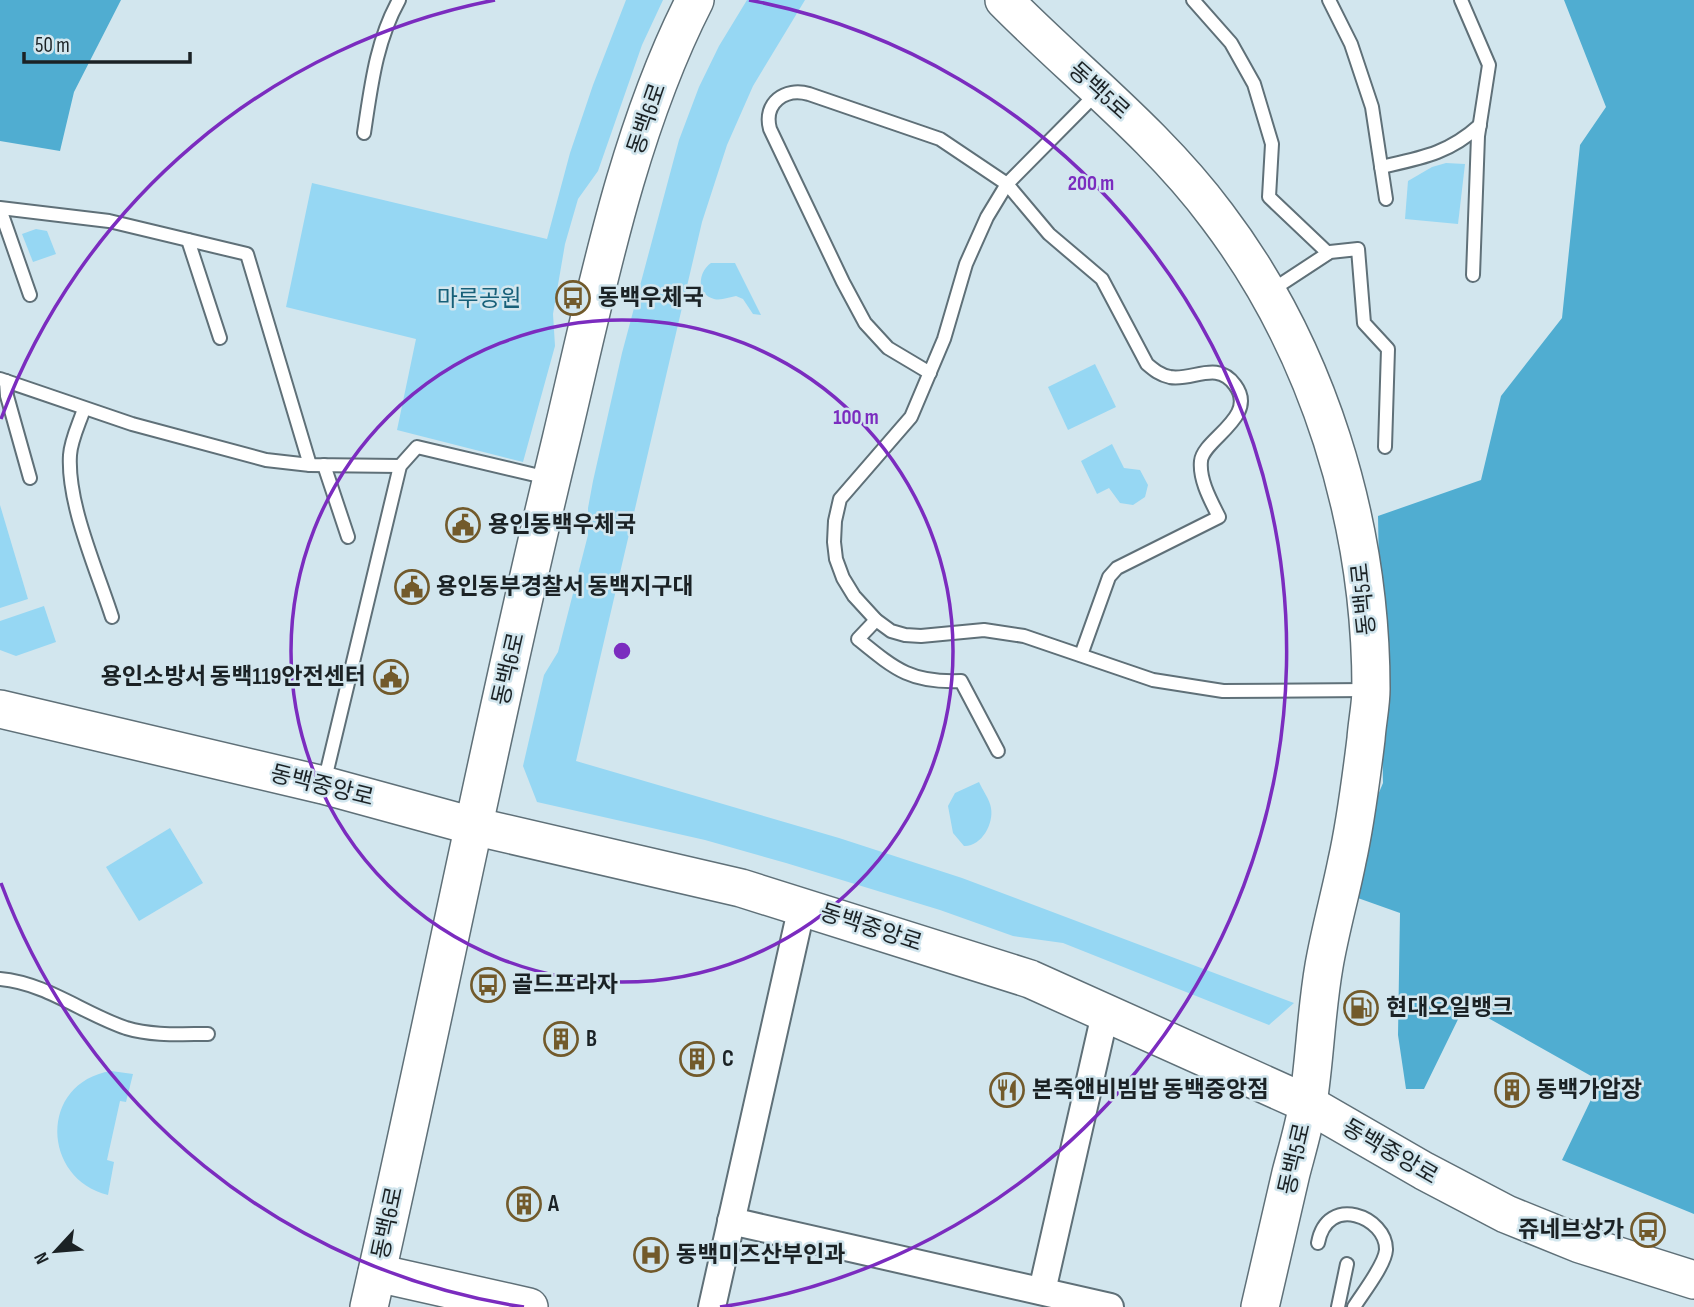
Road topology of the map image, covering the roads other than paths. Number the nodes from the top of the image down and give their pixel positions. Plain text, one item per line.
1 (399, 0) edge
2 (695, 0) edge
3 (1004, 0) edge
4 (1193, 0) edge
5 (1329, 0) edge
6 (1461, 0) edge
7 (1099, 90) junction
8 (1480, 125) junction
9 (364, 133) dead end
10 (1381, 167) junction
11 (1007, 184) junction
12 (1386, 199) dead end
13 (0, 208) edge
14 (188, 240) junction
15 (1328, 253) junction
16 (1473, 275) dead end
17 (1268, 292) junction
18 (30, 295) dead end
19 (220, 338) dead end
20 (930, 373) junction
21 (3, 380) edge
22 (84, 409) junction
23 (1385, 447) dead end
24 (310, 465) junction
25 (324, 465) junction
26 (400, 466) junction
27 (30, 478) dead end
28 (551, 479) junction
29 (348, 537) dead end
30 (112, 617) dead end
31 (876, 620) junction
32 (1081, 655) junction
33 (1371, 690) junction
34 (0, 709) edge
35 (998, 751) dead end
36 (323, 785) junction
37 (473, 826) junction
38 (802, 906) junction
39 (0, 979) edge
40 (1105, 1014) junction
41 (208, 1034) dead end
42 (1308, 1104) junction
43 (731, 1221) junction
44 (1318, 1243) dead end
45 (1347, 1264) dead end
46 (1694, 1280) edge
47 (373, 1290) edge
48 (1042, 1292) junction
49 (529, 1307) edge
50 (712, 1307) edge
51 (1110, 1307) edge
52 (1260, 1307) edge
53 (1338, 1307) edge
54 (1354, 1307) edge

1 - 9 lane
2 - 28 street, 동백6로
3 - 7 street, 동백5로
4 - 15 lane
5 - 10 lane
6 - 8 lane
7 - 11 lane
7 - 17 street, 동백5로
8 - 10 lane
8 - 16 lane
10 - 12 lane
11 - 20 lane
11 - 20 lane
11 - 32 lane
13 - 14 lane
13 - 18 lane
14 - 19 lane
14 - 24 lane
15 - 17 lane
15 - 23 lane
17 - 33 street, 동백5로
20 - 31 lane
21 - 22 lane
21 - 27 lane
22 - 24 lane
22 - 30 lane
24 - 25 lane
25 - 26 lane
25 - 29 lane
26 - 28 lane
26 - 36 lane
28 - 37 street, 동백6로
31 - 32 lane
31 - 35 lane
32 - 33 lane
33 - 42 street, 동백5로
34 - 36 street, 동백중앙로
36 - 37 street, 동백중앙로
37 - 38 street, 동백중앙로
37 - 47 street, 동백6로
38 - 40 street, 동백중앙로
38 - 43 street
39 - 41 lane
40 - 42 street, 동백중앙로
40 - 48 street
42 - 46 street, 동백중앙로
42 - 52 street, 동백5로
43 - 48 street
43 - 50 street
44 - 54 lane
45 - 53 lane
47 - 49 street
48 - 51 street

